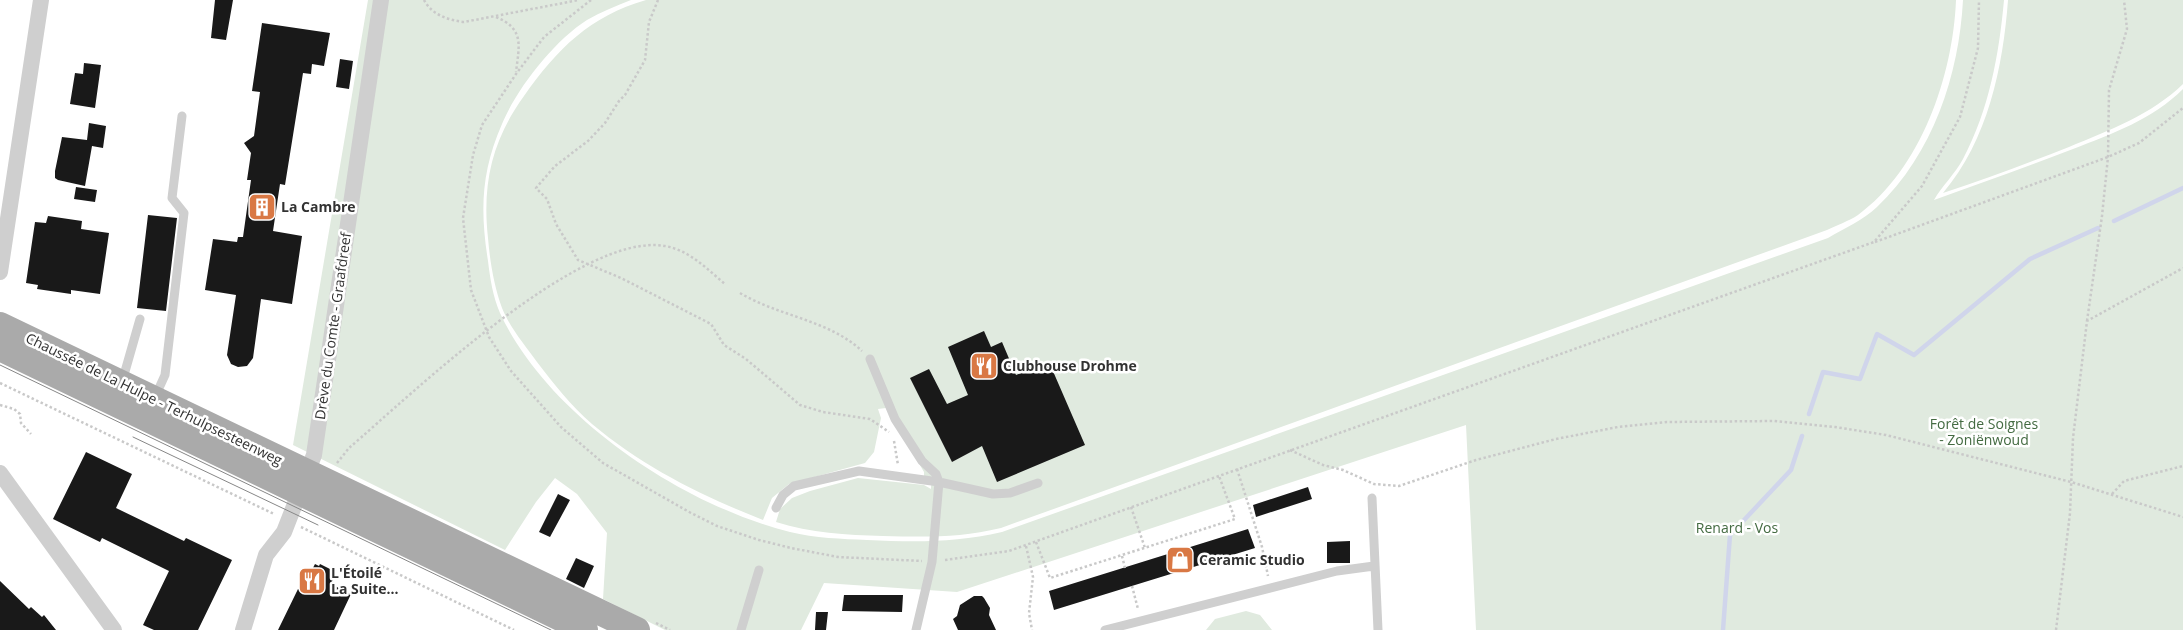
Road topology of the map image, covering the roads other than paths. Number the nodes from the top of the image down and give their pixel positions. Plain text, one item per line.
1 (41, 0) edge
2 (381, 0) edge
3 (182, 116) dead end
4 (0, 272) edge
5 (140, 319) dead end
6 (0, 325) edge
7 (0, 348) edge
8 (870, 359) road end
9 (122, 382) junction
10 (155, 398) junction
11 (0, 473) edge
12 (304, 482) junction
13 (939, 482) junction
14 (1038, 483) dead end
15 (1372, 498) dead end
16 (776, 508) dead end
17 (1374, 566) junction
18 (759, 570) dead end
19 (114, 630) edge
20 (243, 630) edge
21 (586, 630) edge
22 (637, 630) edge
23 (741, 630) edge
24 (916, 630) edge
25 (1105, 630) edge
26 (1378, 630) edge

1 - 4 street
2 - 12 street, Drève du Comte - Graafdreef
3 - 10 lane
5 - 9 lane
6 - 9 main road, Chaussée de La Hulpe - Terhulpsesteenweg
7 - 12 main road, Chaussée de La Hulpe - Terhulpsesteenweg
8 - 13 lane
9 - 10 main road, Chaussée de La Hulpe - Terhulpsesteenweg
10 - 12 main road, Chaussée de La Hulpe - Terhulpsesteenweg
11 - 19 street
12 - 20 street, Drève du Comte - Graafdreef
12 - 21 main road
12 - 22 main road
13 - 14 lane
13 - 16 lane
13 - 24 lane
15 - 17 lane
17 - 25 lane
17 - 26 lane
18 - 23 lane

